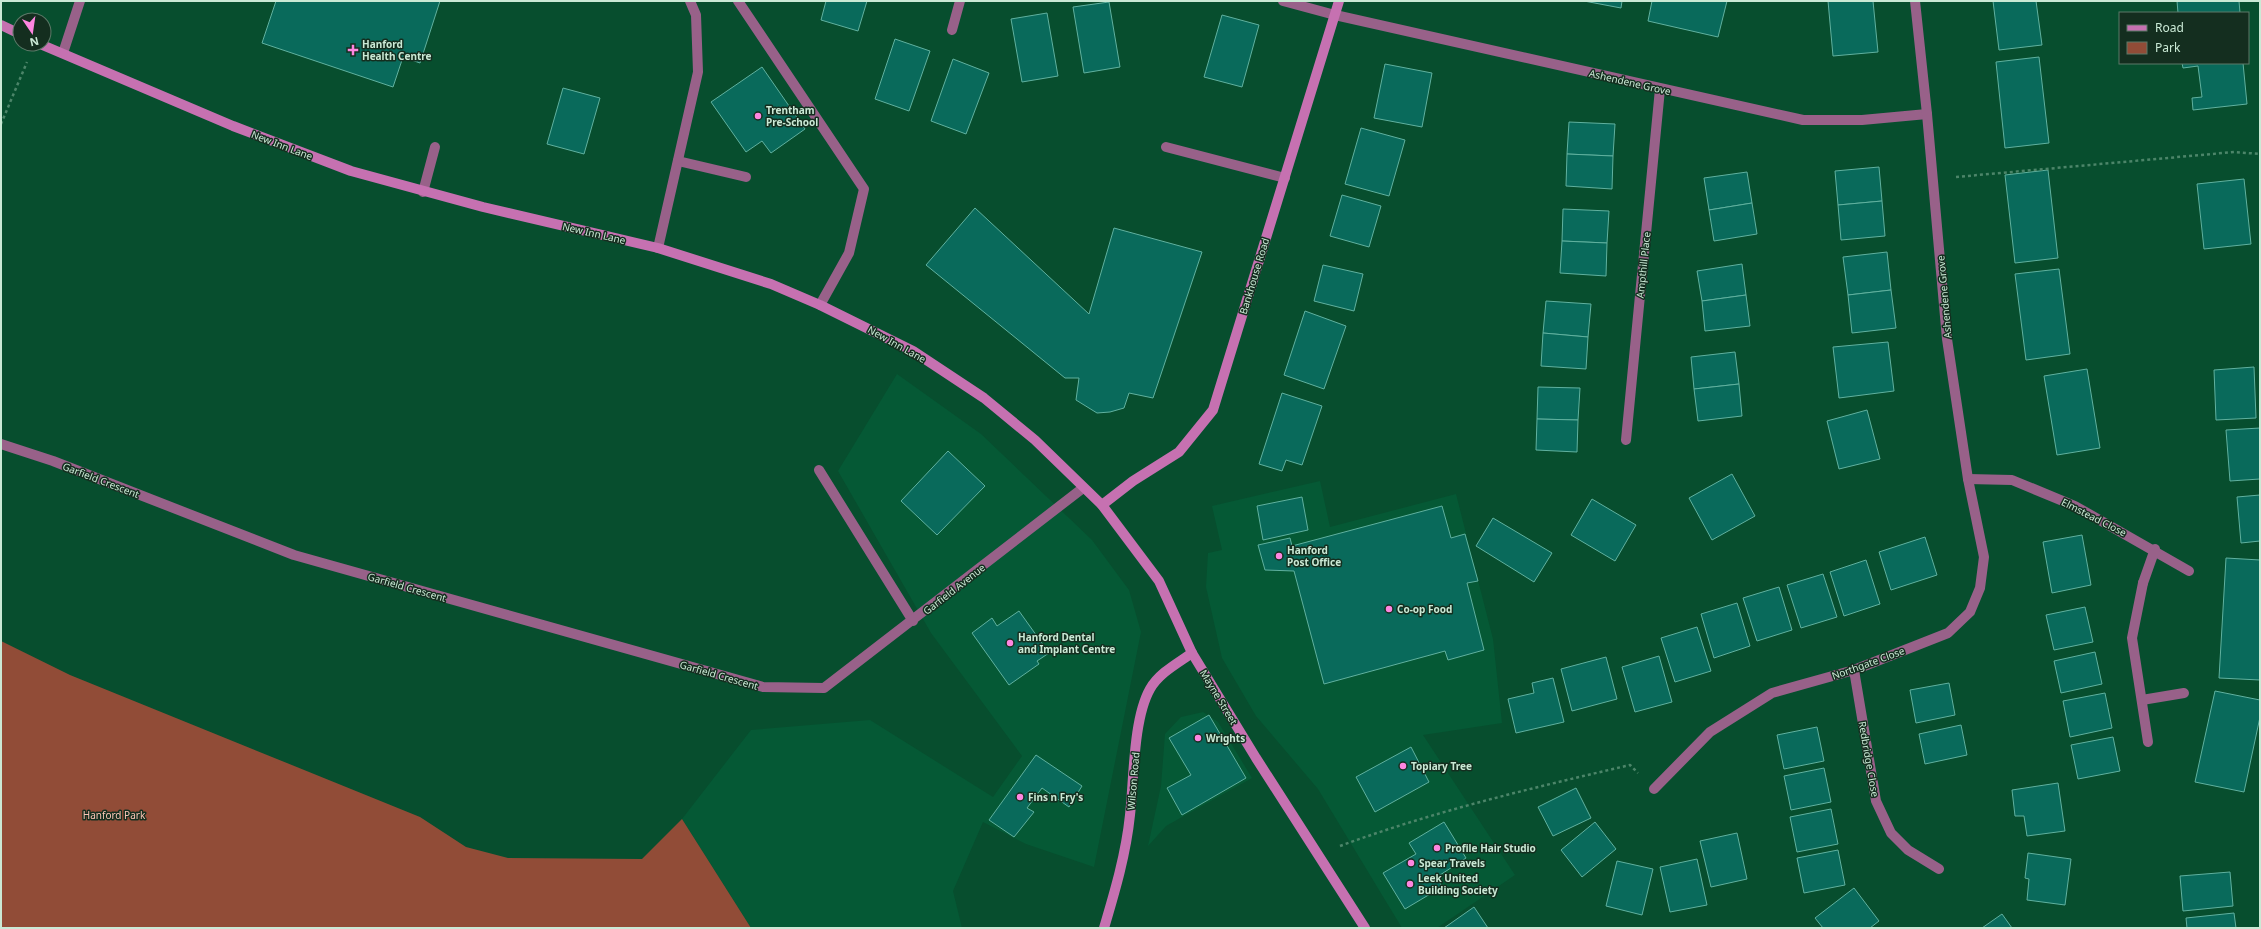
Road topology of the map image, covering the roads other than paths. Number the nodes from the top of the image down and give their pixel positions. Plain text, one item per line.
1 (80, 1) edge
2 (690, 1) edge
3 (738, 1) edge
4 (960, 1) edge
5 (1283, 1) edge
6 (1339, 1) edge
7 (1915, 1) edge
8 (1335, 15) junction
9 (1, 25) edge
10 (12, 30) edge
11 (952, 30) dead end
12 (52, 49) edge
13 (63, 53) junction
14 (1660, 89) junction
15 (1927, 114) junction
16 (435, 147) dead end
17 (1166, 147) dead end
18 (678, 161) junction
19 (746, 178) dead end
20 (1285, 178) junction
21 (423, 192) junction
22 (658, 248) junction
23 (820, 305) junction
24 (1626, 440) dead end
25 (1, 444) edge
26 (818, 470) dead end
27 (1968, 479) junction
28 (1083, 488) junction
29 (1102, 505) junction
30 (2155, 550) junction
31 (2189, 571) dead end
32 (912, 621) junction
33 (1192, 653) junction
34 (1854, 670) junction
35 (824, 688) joint
36 (2184, 693) dead end
37 (2142, 700) junction
38 (2148, 742) dead end
39 (1654, 789) road end
40 (1939, 869) dead end
41 (1104, 928) edge
42 (1364, 928) edge

1 - 13 street
2 - 18 street
3 - 23 street
4 - 11 street
5 - 8 street, Ashendene Grove
6 - 8 street, Bankhouse Road
7 - 15 street, Ashendene Grove
8 - 14 street, Ashendene Grove
8 - 20 street, Bankhouse Road
9 - 10 street
12 - 13 street, New Inn Lane
13 - 21 street, New Inn Lane
14 - 15 street, Ashendene Grove
14 - 24 street, Ampthill Place
15 - 27 street, Ashendene Grove
16 - 21 street
17 - 20 street
18 - 19 street
18 - 22 street
20 - 29 street, Bankhouse Road
21 - 22 street, New Inn Lane
22 - 23 street, New Inn Lane
23 - 28 street, New Inn Lane
25 - 35 street, Garfield Crescent
26 - 32 street
27 - 30 street, Elmstead Close
27 - 34 street, Northgate Close
28 - 29 street, New Inn Lane
28 - 32 street, Garfield Avenue
29 - 33 street, Mayne Street
30 - 31 street, Elmstead Close
30 - 37 street
32 - 35 street, Garfield Avenue
33 - 41 street, Wilson Road
33 - 42 street, Mayne Street
34 - 39 street, Northgate Close
34 - 40 street, Redbridge Close
36 - 37 street
37 - 38 street

